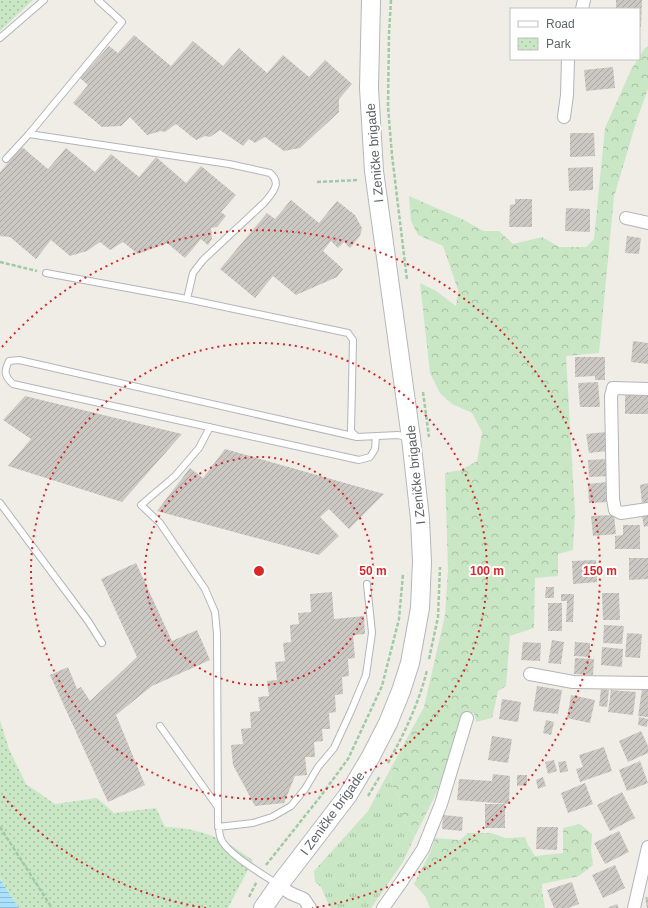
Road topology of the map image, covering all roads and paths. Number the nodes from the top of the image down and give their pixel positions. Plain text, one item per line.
1 (44, 0) edge
2 (98, 0) edge
3 (371, 0) edge
4 (0, 38) edge
5 (568, 60) edge
6 (564, 117) dead end
7 (29, 134) junction
8 (6, 159) dead end
9 (361, 180) dead end
10 (317, 182) dead end
11 (626, 218) dead end
12 (648, 223) edge
13 (0, 262) edge
14 (46, 273) joint
15 (187, 299) junction
16 (648, 389) edge
17 (210, 427) junction
18 (376, 436) junction
19 (357, 437) junction
20 (412, 438) junction
21 (0, 503) edge
22 (648, 509) edge
23 (367, 584) dead end
24 (102, 643) dead end
25 (530, 674) dead end
26 (648, 683) edge
27 (467, 718) dead end
28 (160, 726) dead end
29 (218, 806) junction
30 (0, 827) edge
31 (218, 827) junction
32 (648, 847) edge
33 (279, 885) junction
34 (52, 908) edge
35 (263, 908) edge
36 (310, 908) edge
37 (383, 908) edge
38 (634, 908) edge

1 - 4 lane
2 - 7 lane
3 - 20 street, I Zeničke brigade
5 - 6 street
7 - 8 lane
7 - 15 lane
9 - 10 path
11 - 12 street
13 - 14 path
14 - 15 lane
15 - 19 lane
16 - 22 street
17 - 18 lane
17 - 19 lane
17 - 29 lane
18 - 19 lane
18 - 20 lane
20 - 33 street, I Zeničke brigade
21 - 24 lane
23 - 31 lane
25 - 26 street
27 - 37 street
28 - 29 lane
29 - 31 lane
30 - 34 path
31 - 33 lane
32 - 38 street
33 - 35 street, I Zeničke brigade
33 - 36 street

